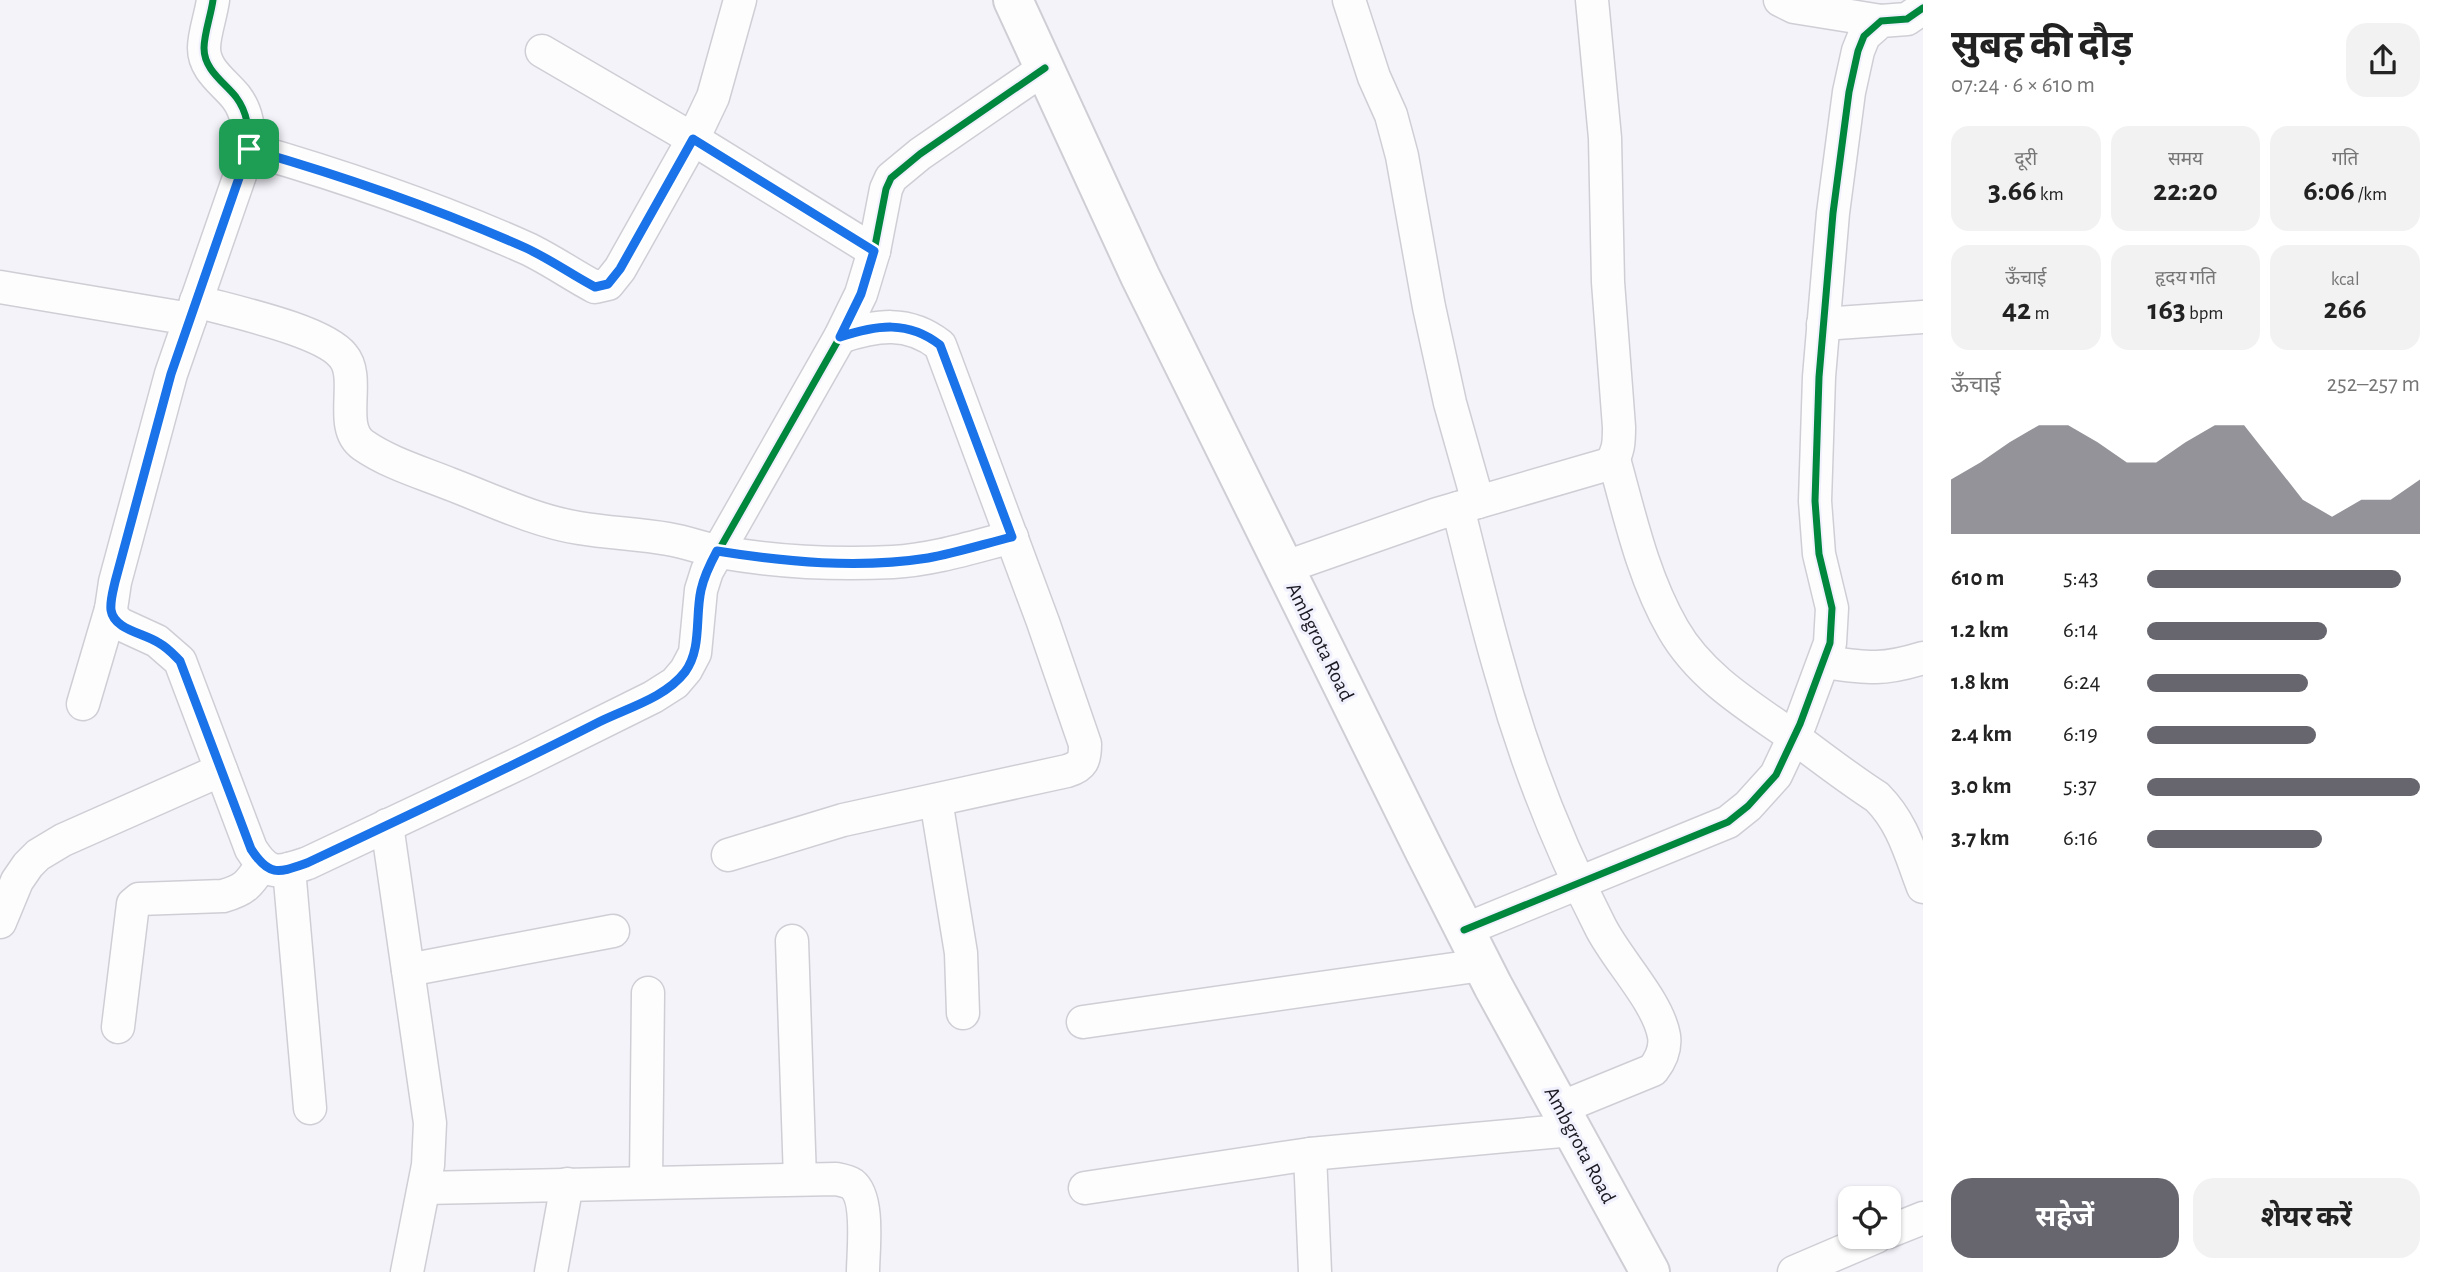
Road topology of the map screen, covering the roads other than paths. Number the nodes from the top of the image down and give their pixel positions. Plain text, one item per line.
1 (212, 0) edge
2 (740, 0) edge
3 (1013, 0) edge
4 (1349, 0) edge
5 (1592, 0) edge
6 (1780, 0) edge
7 (1923, 8) edge
8 (1881, 21) junction
9 (542, 51) dead end
10 (1045, 68) junction
11 (693, 139) junction
12 (249, 149) junction
13 (874, 251) junction
14 (0, 287) edge
15 (193, 310) junction
16 (1923, 317) edge
17 (1823, 324) junction
18 (840, 337) junction
19 (1614, 459) junction
20 (1468, 505) junction
21 (1012, 537) junction
22 (717, 551) junction
23 (1283, 568) junction
24 (111, 609) junction
25 (1923, 658) edge
26 (1824, 662) junction
27 (83, 704) dead end
28 (1793, 737) junction
29 (222, 770) junction
30 (936, 800) junction
31 (387, 825) junction
32 (728, 855) dead end
33 (275, 868) junction
34 (1578, 883) junction
35 (1923, 887) edge
36 (0, 922) edge
37 (1464, 930) junction
38 (613, 931) dead end
39 (792, 941) dead end
40 (1482, 965) junction
41 (408, 970) junction
42 (648, 993) dead end
43 (963, 1013) dead end
44 (1083, 1022) dead end
45 (118, 1027) dead end
46 (310, 1108) dead end
47 (1566, 1119) junction
48 (1310, 1154) junction
49 (800, 1178) junction
50 (646, 1182) junction
51 (567, 1184) junction
52 (424, 1188) junction
53 (1085, 1188) dead end
54 (1923, 1218) edge
55 (1901, 1227) edge
56 (1848, 1249) edge
57 (407, 1272) edge
58 (551, 1272) edge
59 (863, 1272) edge
60 (1315, 1272) edge
61 (1650, 1272) edge
62 (1794, 1272) edge

1 - 12 street
2 - 11 street
3 - 10 main road, Ambgrota Road
4 - 20 street
5 - 19 street
6 - 8 street
7 - 8 street
8 - 17 street
9 - 11 street
10 - 13 street
10 - 23 main road, Ambgrota Road
11 - 12 street
11 - 13 street
12 - 15 street
13 - 18 street
14 - 15 street
15 - 22 street
15 - 24 street
16 - 17 street
17 - 26 street
18 - 21 street
18 - 22 street
19 - 20 street
19 - 28 street
20 - 23 street
20 - 34 street
21 - 22 street
21 - 30 street
22 - 31 street
23 - 37 main road, Ambgrota Road
24 - 27 street
24 - 29 street
25 - 26 street
26 - 28 street
28 - 34 street
28 - 35 street
29 - 33 street
29 - 36 street
30 - 32 street
30 - 43 street
31 - 33 street
31 - 41 street
33 - 45 street
33 - 46 street
34 - 37 street
34 - 47 street
37 - 40 main road, Ambgrota Road
38 - 41 street
39 - 49 street
40 - 44 street
40 - 47 main road, Ambgrota Road
41 - 52 street
42 - 50 street
47 - 48 street
47 - 61 main road, Ambgrota Road
48 - 53 street
48 - 60 street
49 - 50 street
49 - 59 street
50 - 51 street
51 - 52 street
51 - 58 street
52 - 57 street
54 - 55 street
56 - 62 street

